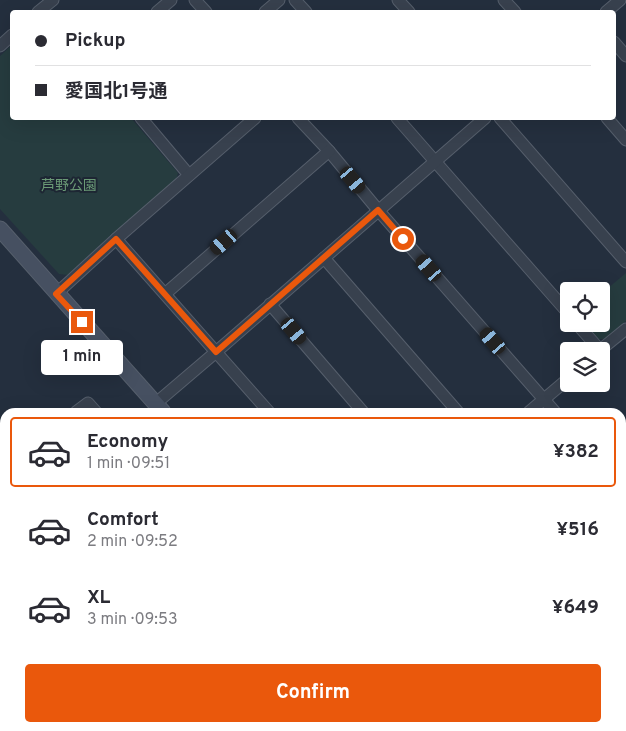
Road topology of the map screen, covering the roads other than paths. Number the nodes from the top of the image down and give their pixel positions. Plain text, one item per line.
1 (171, 0) edge
2 (195, 0) edge
3 (279, 0) edge
4 (295, 0) edge
5 (398, 0) edge
6 (504, 0) edge
7 (620, 0) edge
8 (159, 10) edge
9 (204, 10) edge
10 (267, 10) edge
11 (304, 10) edge
12 (407, 10) edge
13 (513, 10) edge
14 (608, 10) edge
15 (10, 37) edge
16 (616, 44) edge
17 (0, 46) edge
18 (626, 56) edge
19 (145, 120) edge
20 (252, 120) edge
21 (300, 120) edge
22 (400, 120) edge
23 (483, 120) edge
24 (502, 120) edge
25 (609, 120) edge
26 (626, 140) edge
27 (329, 151) junction
28 (435, 161) junction
29 (189, 175) junction
30 (378, 210) junction
31 (0, 229) edge
32 (116, 239) junction
33 (324, 258) junction
34 (626, 262) edge
35 (56, 294) junction
36 (165, 294) junction
37 (270, 304) junction
38 (560, 304) edge
39 (626, 329) edge
40 (584, 332) edge
41 (592, 342) edge
42 (610, 343) edge
43 (216, 352) junction
44 (560, 386) edge
45 (544, 400) junction
46 (81, 408) edge
47 (92, 408) edge
48 (159, 408) edge
49 (265, 408) edge
50 (360, 408) edge
51 (455, 408) edge
52 (534, 408) edge
53 (551, 408) edge

1 - 8 street
2 - 9 street
3 - 10 street
4 - 11 street
5 - 12 street
6 - 13 street
7 - 14 street
15 - 17 street
16 - 18 street
19 - 29 street
20 - 29 street
21 - 27 street
22 - 28 street
23 - 28 street
24 - 34 street
25 - 26 street
27 - 30 street
27 - 36 street
28 - 30 street
28 - 38 street
29 - 32 street
30 - 33 street
30 - 45 street
31 - 35 street
32 - 35 street
32 - 36 street
33 - 37 street
33 - 51 street
35 - 48 street
36 - 43 street
37 - 43 street
37 - 50 street
39 - 42 street
40 - 41 street
43 - 48 street
43 - 49 street
44 - 45 street
45 - 52 street
45 - 53 street
46 - 47 street

